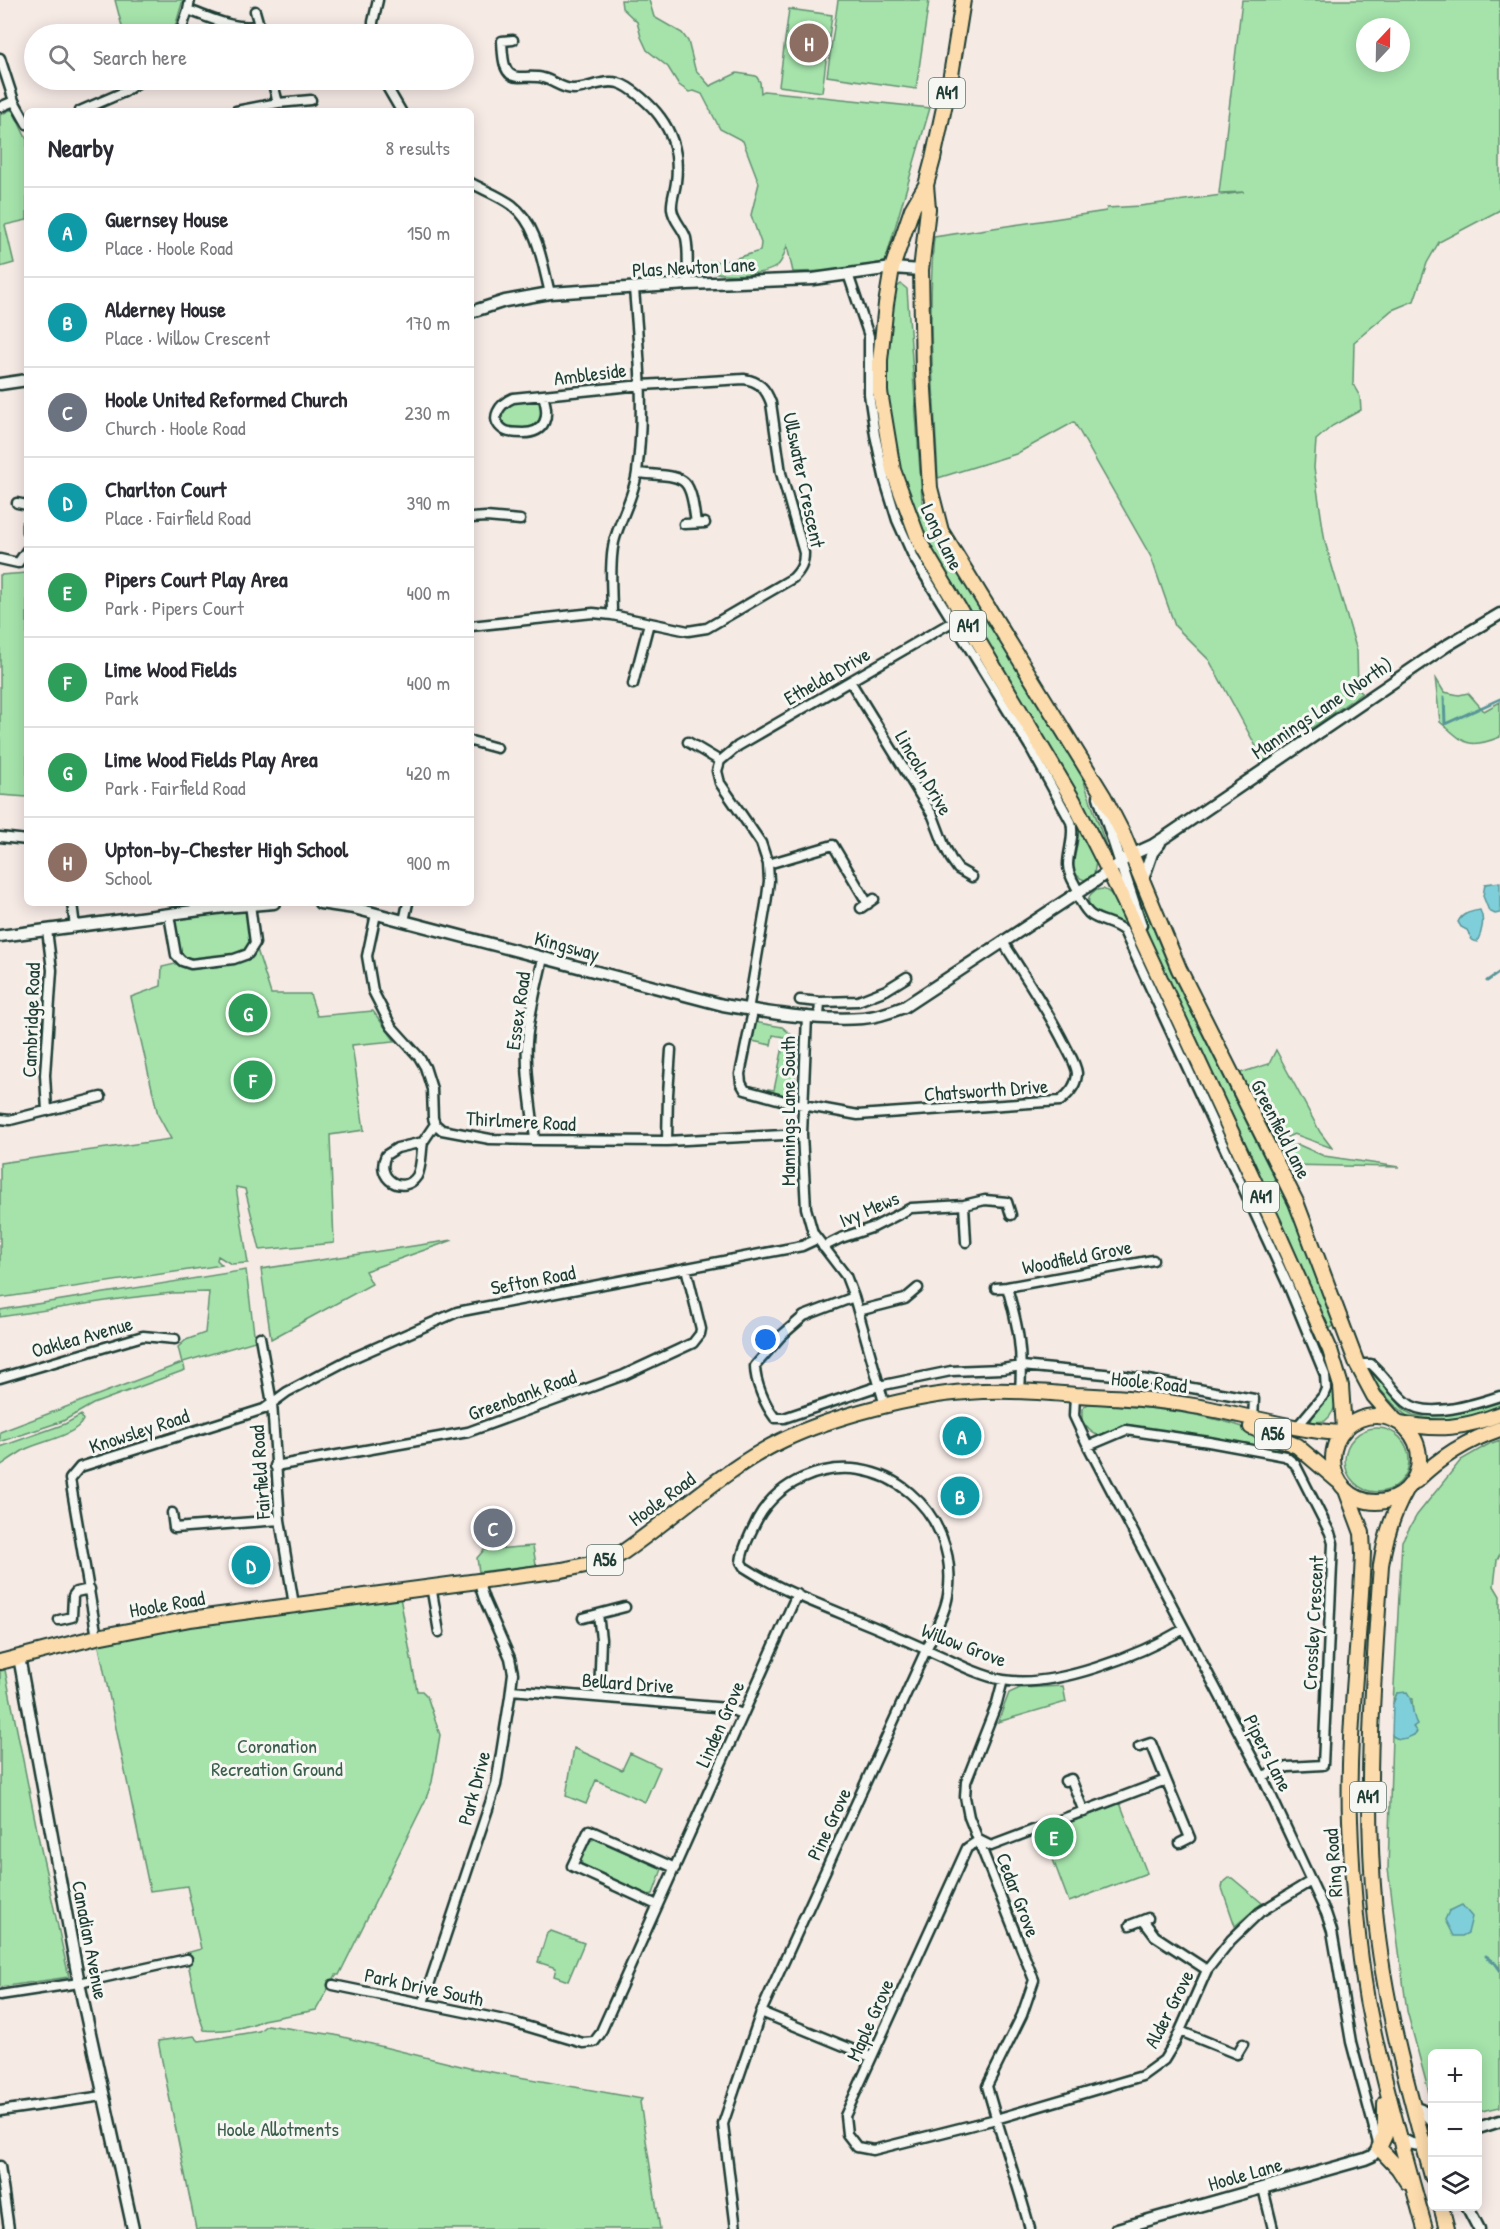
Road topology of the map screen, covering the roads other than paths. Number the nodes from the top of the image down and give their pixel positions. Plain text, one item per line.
1 (190, 0) edge
2 (378, 0) edge
3 (963, 0) edge
4 (188, 10) junction
5 (255, 10) dead end
6 (183, 24) edge
7 (234, 24) edge
8 (259, 24) edge
9 (373, 24) edge
10 (513, 40) dead end
11 (0, 58) edge
12 (127, 90) edge
13 (275, 90) edge
14 (389, 90) edge
15 (311, 100) dead end
16 (14, 101) junction
17 (278, 103) junction
18 (0, 107) edge
19 (87, 108) edge
20 (252, 108) edge
21 (399, 108) edge
22 (24, 119) edge
23 (474, 185) edge
24 (926, 185) junction
25 (892, 268) junction
26 (921, 270) junction
27 (848, 274) junction
28 (688, 284) junction
29 (634, 289) junction
30 (550, 293) junction
31 (474, 311) edge
32 (24, 380) edge
33 (0, 384) edge
34 (642, 385) junction
35 (543, 396) junction
36 (637, 473) junction
37 (17, 503) dead end
38 (24, 504) edge
39 (474, 518) edge
40 (520, 520) dead end
41 (684, 524) dead end
42 (24, 554) edge
43 (0, 559) edge
44 (1500, 614) edge
45 (612, 615) junction
46 (952, 622) junction
47 (649, 623) junction
48 (474, 626) edge
49 (850, 681) junction
50 (633, 684) dead end
51 (474, 742) edge
52 (688, 742) dead end
53 (497, 748) dead end
54 (720, 761) junction
55 (1092, 776) junction
56 (1167, 836) junction
57 (0, 837) edge
58 (24, 840) edge
59 (1131, 855) junction
60 (768, 864) junction
61 (1115, 867) junction
62 (972, 877) dead end
63 (1142, 882) junction
64 (1078, 893) junction
65 (868, 904) dead end
66 (72, 906) edge
67 (218, 906) edge
68 (250, 906) edge
69 (340, 906) edge
70 (407, 906) edge
71 (376, 914) junction
72 (169, 915) junction
73 (404, 921) junction
74 (75, 927) junction
75 (47, 930) junction
76 (0, 936) edge
77 (1003, 942) junction
78 (543, 958) junction
79 (907, 977) dead end
80 (800, 1000) dead end
81 (820, 1002) junction
82 (751, 1010) junction
83 (807, 1016) junction
84 (819, 1017) junction
85 (671, 1050) dead end
86 (101, 1097) dead end
87 (802, 1105) junction
88 (47, 1111) junction
89 (0, 1119) edge
90 (435, 1124) junction
91 (802, 1134) junction
92 (535, 1140) junction
93 (667, 1141) junction
94 (423, 1142) junction
95 (964, 1205) junction
96 (1011, 1215) dead end
97 (817, 1239) junction
98 (966, 1242) dead end
99 (823, 1247) junction
100 (1153, 1260) dead end
101 (686, 1268) junction
102 (1007, 1287) junction
103 (918, 1288) dead end
104 (996, 1288) dead end
105 (854, 1298) junction
106 (858, 1311) junction
107 (260, 1337) dead end
108 (175, 1339) dead end
109 (1358, 1364) junction
110 (1022, 1366) junction
111 (0, 1378) edge
112 (879, 1386) junction
113 (1020, 1391) junction
114 (1075, 1395) junction
115 (1500, 1396) edge
116 (272, 1403) junction
117 (885, 1406) junction
118 (1196, 1406) junction
119 (1500, 1414) edge
120 (1253, 1420) junction
121 (1398, 1422) junction
122 (1296, 1428) junction
123 (1500, 1429) edge
124 (1343, 1431) junction
125 (1088, 1446) junction
126 (275, 1466) junction
127 (1342, 1486) junction
128 (1408, 1489) junction
129 (172, 1513) dead end
130 (280, 1520) junction
131 (741, 1562) joint
132 (478, 1581) junction
133 (431, 1586) junction
134 (90, 1589) junction
135 (797, 1594) junction
136 (294, 1605) junction
137 (625, 1607) dead end
138 (598, 1614) junction
139 (583, 1618) dead end
140 (59, 1620) dead end
141 (1184, 1629) junction
142 (439, 1632) dead end
143 (97, 1637) junction
144 (926, 1650) junction
145 (19, 1657) junction
146 (0, 1662) edge
147 (1003, 1680) junction
148 (511, 1690) junction
149 (599, 1697) junction
150 (742, 1714) junction
151 (1139, 1748) dead end
152 (1262, 1776) junction
153 (1166, 1780) junction
154 (1065, 1781) dead end
155 (1084, 1812) junction
156 (979, 1840) junction
157 (1180, 1843) dead end
158 (675, 1868) junction
159 (1311, 1881) junction
160 (657, 1905) junction
161 (1130, 1925) dead end
162 (187, 1959) dead end
163 (1207, 1970) junction
164 (79, 1983) junction
165 (333, 1985) dead end
166 (0, 1995) edge
167 (423, 2002) junction
168 (761, 2012) junction
169 (509, 2021) joint
170 (1180, 2031) junction
171 (1243, 2044) dead end
172 (872, 2057) junction
173 (1385, 2086) junction
174 (103, 2096) junction
175 (1413, 2106) junction
176 (0, 2112) edge
177 (1428, 2116) edge
178 (996, 2119) junction
179 (1500, 2121) edge
180 (1482, 2127) edge
181 (1400, 2137) junction
182 (1428, 2143) edge
183 (1379, 2148) junction
184 (0, 2166) edge
185 (1263, 2188) junction
186 (1415, 2195) junction
187 (1442, 2211) edge
188 (1470, 2211) edge
189 (9, 2229) edge
190 (133, 2229) edge
191 (736, 2229) edge
192 (1030, 2229) edge
193 (1117, 2229) edge
194 (1274, 2229) edge
195 (1425, 2229) edge
196 (1447, 2229) edge
197 (1479, 2229) edge

1 - 4 street
2 - 9 street
3 - 24 highway, Long Lane / A41
4 - 6 street
4 - 7 street
5 - 8 street
10 - 28 street
11 - 16 street
12 - 19 street
13 - 17 street
14 - 21 street
15 - 17 street
16 - 18 street
16 - 22 street
17 - 20 street
23 - 30 street
24 - 25 highway, Long Lane / A41
24 - 26 highway, Long Lane / A41
25 - 26 street, Plas Newton Lane
25 - 27 street, Plas Newton Lane
25 - 61 highway, Long Lane / A41
26 - 55 highway, Long Lane / A41
27 - 28 street, Plas Newton Lane
27 - 46 street, Long Lane
28 - 29 street, Plas Newton Lane
29 - 30 street, Plas Newton Lane
29 - 34 street
30 - 31 street, Plas Newton Lane
32 - 33 street
34 - 35 street, Ambleside
34 - 36 street
34 - 47 street, Ullswater Crescent
35 - 35 street, Ambleside
36 - 41 street
36 - 45 street
37 - 38 street
39 - 40 street
42 - 43 street
44 - 56 street, Mannings Lane (North)
45 - 47 street, Ullswater Crescent
45 - 48 street, Ullswater Crescent
46 - 49 street, Ethelda Drive
46 - 64 street, Long Lane
47 - 50 street
49 - 54 street, Ethelda Drive
49 - 62 street, Lincoln Drive
51 - 53 street
52 - 54 street
54 - 60 street
55 - 59 highway, Long Lane / A41
55 - 61 street
56 - 59 street, Mannings Lane (North)
56 - 63 street, Mannings Lane (North)
57 - 58 street
59 - 61 street, Mannings Lane (North)
59 - 63 highway, Greenfield Lane / A41
60 - 65 street
60 - 82 street
61 - 64 street, Mannings Lane South
61 - 124 highway, A41
63 - 109 highway, Greenfield Lane / A41
64 - 77 street, Mannings Lane South
64 - 122 street
66 - 74 street
67 - 72 street
68 - 72 street
69 - 71 street, Kingsway
70 - 73 street
71 - 73 street, Kingsway
71 - 90 street
72 - 74 street
73 - 78 street, Kingsway
74 - 75 street
75 - 76 street
75 - 88 street, Cambridge Road
77 - 84 street, Mannings Lane South
77 - 87 street, Chatsworth Drive
78 - 82 street, Kingsway
78 - 92 street, Essex Road
79 - 81 street
80 - 81 street
81 - 84 street
82 - 83 street, Kingsway
82 - 87 street, Chatsworth Drive
83 - 84 street, Mannings Lane South
83 - 87 street, Mannings Lane South
85 - 93 street
86 - 88 street
87 - 91 street, Mannings Lane South
88 - 89 street
90 - 92 street, Thirlmere Road
90 - 94 street
91 - 93 street, Thirlmere Road
91 - 97 street, Mannings Lane South
92 - 93 street, Thirlmere Road
94 - 94 street
95 - 96 street, Ivy Mews
95 - 98 street
95 - 99 street, Ivy Mews
97 - 99 street, Mannings Lane South
97 - 101 street, Sefton Road
99 - 105 street, Mannings Lane South
100 - 102 street, Woodfield Grove
101 - 116 street, Sefton Road
101 - 126 street, Greenbank Road
102 - 104 street, Woodfield Grove
102 - 110 street, Woodfield Grove
103 - 106 street
105 - 106 street, Mannings Lane South
105 - 112 street, Hoole Road
106 - 112 street, Mannings Lane South
107 - 116 street, Fairfield Road
108 - 111 street, Oaklea Avenue
109 - 115 street
109 - 121 highway, Greenfield Lane / A41
110 - 112 street, Hoole Road
110 - 113 street, Woodfield Grove
110 - 120 street, Hoole Road
112 - 117 street, Mannings Lane South
113 - 114 highway, Hoole Road / A56
113 - 117 highway, Hoole Road / A56
114 - 118 highway, Hoole Road / A56
114 - 125 street, Pipers Lane
116 - 126 street, Fairfield Road
116 - 134 street, Knowsley Road
117 - 132 highway, Hoole Road / A56
118 - 120 highway, Hoole Road / A56
118 - 127 highway, Hoole Road / A56
119 - 121 highway
120 - 122 highway, Hoole Road / A56
121 - 124 highway
121 - 128 highway
122 - 124 highway, Hoole Road / A56
123 - 128 highway
124 - 127 highway
125 - 141 street, Pipers Lane
125 - 152 street, Crossley Crescent
126 - 130 street, Fairfield Road
127 - 128 highway
127 - 173 highway, Ring Road / A41
128 - 175 highway, Ring Road / A41
129 - 130 street
130 - 136 street, Fairfield Road
131 - 135 street, Willow Grove
131 - 144 street, Pine Grove
132 - 133 highway, Hoole Road / A56
132 - 148 street, Park Drive
133 - 136 highway, Hoole Road / A56
133 - 142 street
134 - 140 street
134 - 143 street, Knowsley Road
135 - 144 street, Willow Grove
135 - 150 street, Linden Grove
136 - 143 highway, Hoole Road / A56
137 - 138 street
138 - 139 street
138 - 149 street
141 - 147 street, Willow Grove
141 - 152 street, Pipers Lane
143 - 145 highway, Hoole Road / A56
144 - 147 street, Willow Grove
144 - 168 street, Pine Grove
145 - 146 highway, Hoole Road / A56
145 - 164 street, Canadian Avenue
147 - 156 street, Cedar Grove
148 - 149 street, Bellard Drive
148 - 167 street, Park Drive
149 - 150 street, Bellard Drive
150 - 158 street, Linden Grove
151 - 153 street
152 - 159 street, Pipers Lane
153 - 155 street
153 - 157 street
154 - 155 street
155 - 156 street
156 - 172 street, Maple Grove
156 - 178 street, Cedar Grove
158 - 160 street, Linden Grove
158 - 160 street
159 - 163 street, Alder Grove
159 - 183 street, Pipers Lane
160 - 169 street, Linden Grove
161 - 163 street
162 - 164 street
163 - 170 street, Alder Grove
164 - 166 street
164 - 174 street, Canadian Avenue
165 - 167 street, Park Drive South
167 - 169 street, Park Drive South
168 - 172 street
168 - 191 street, Pine Grove
170 - 171 street
170 - 178 street, Alder Grove
172 - 178 street, Maple Grove
173 - 181 highway, Ring Road / A41
173 - 183 highway
174 - 176 street
174 - 190 street, Canadian Avenue
175 - 177 street
175 - 182 highway, Ring Road / A41
178 - 192 street, Cedar Grove
179 - 180 street
181 - 182 street
181 - 186 highway, Ring Road / A41
183 - 185 street, Hoole Lane
183 - 186 highway
184 - 189 street
185 - 193 street, Hoole Lane
185 - 194 street
186 - 195 highway, Ring Road / A41
187 - 196 highway
188 - 197 street

